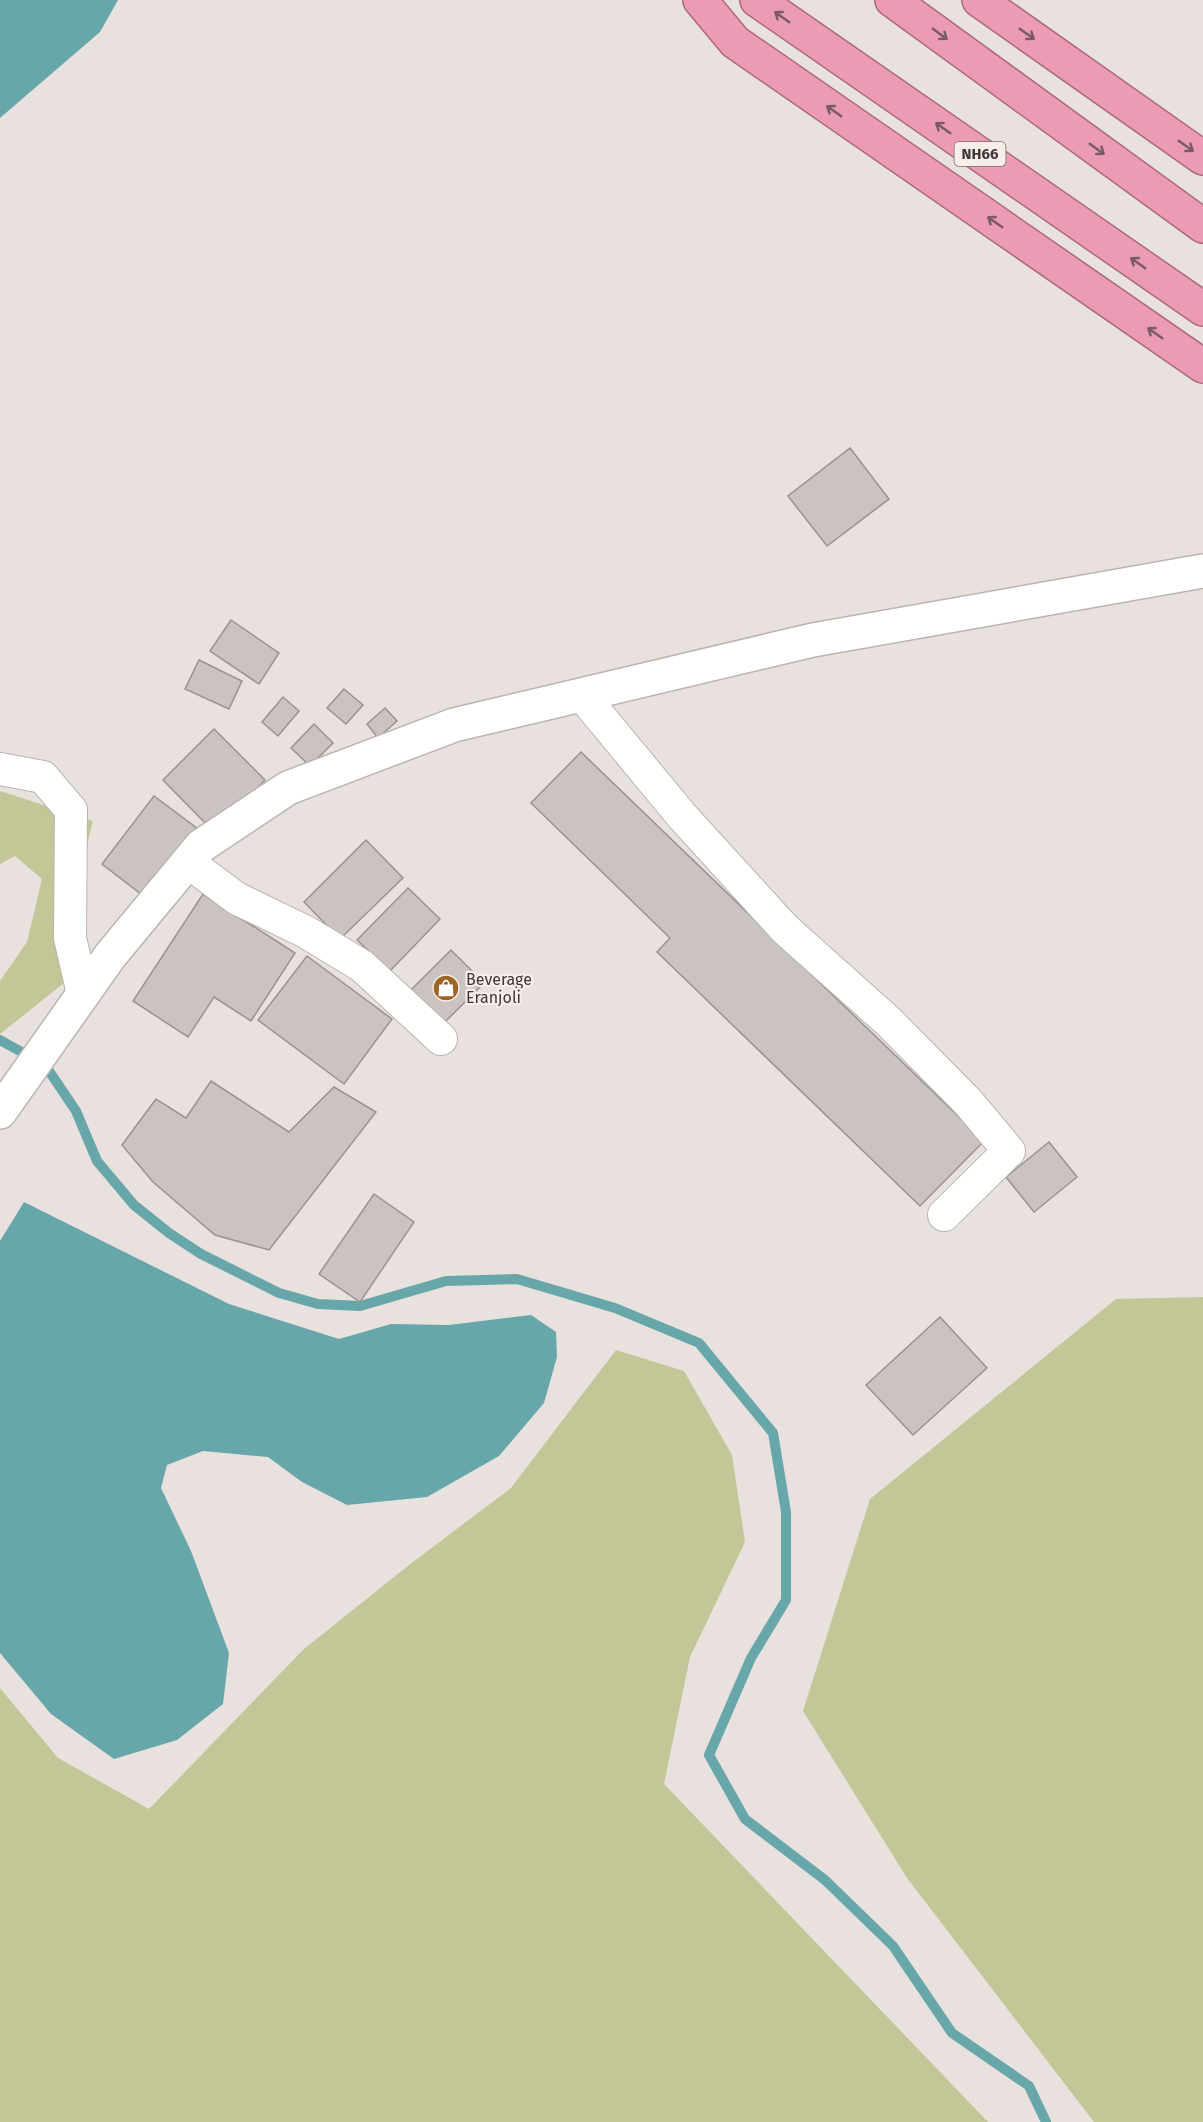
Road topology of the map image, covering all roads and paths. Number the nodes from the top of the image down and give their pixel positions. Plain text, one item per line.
1 (700, 0) edge
2 (757, 0) edge
3 (892, 0) edge
4 (979, 0) edge
5 (1203, 158) edge
6 (1203, 226) edge
7 (1203, 309) edge
8 (1203, 366) edge
9 (1203, 571) edge
10 (582, 695) junction
11 (0, 769) edge
12 (188, 862) junction
13 (77, 1002) junction
14 (441, 1039) dead end
15 (7, 1101) edge
16 (944, 1215) dead end

8 -> 1 highway
7 -> 2 highway, NH66
3 -> 6 highway
4 -> 5 highway
9 - 10 street
10 - 12 street
10 - 16 street
11 - 13 street
12 - 13 street
12 - 14 street
13 - 15 street

